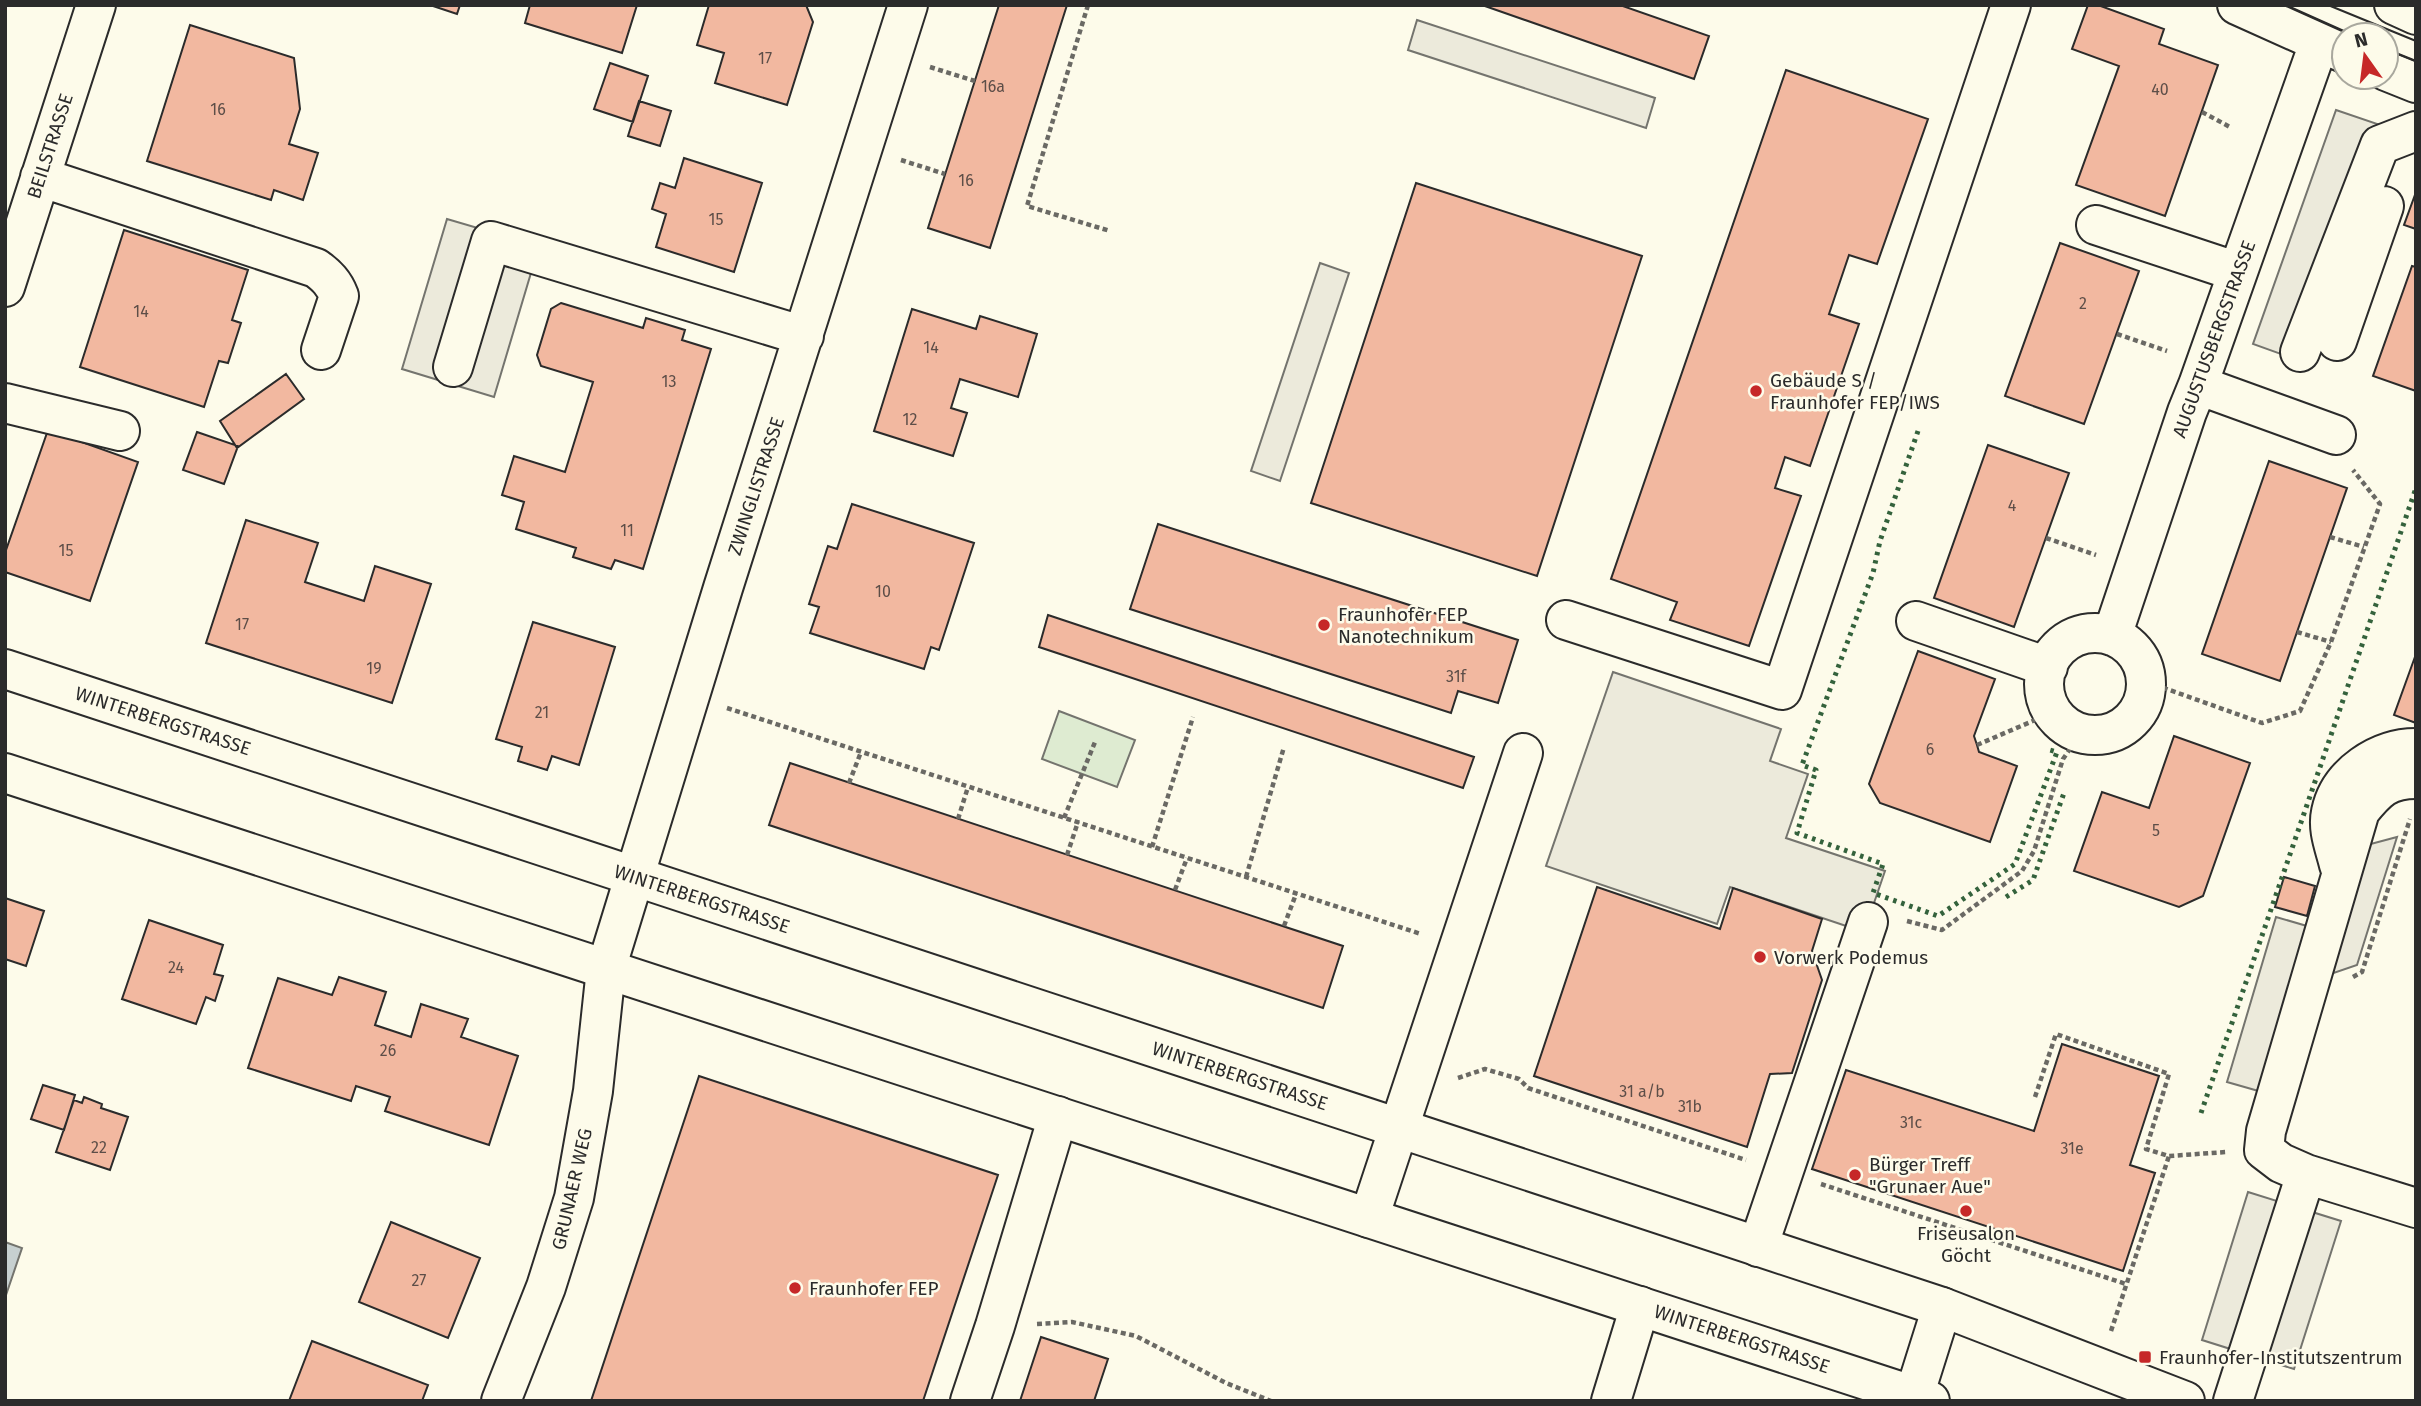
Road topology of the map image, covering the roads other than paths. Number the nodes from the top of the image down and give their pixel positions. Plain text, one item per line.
1 (96, 5) edge
2 (908, 5) edge
3 (2011, 5) edge
4 (2238, 5) edge
5 (2394, 5) edge
6 (2416, 15) edge
7 (2330, 48) edge
8 (2330, 50) edge
9 (2412, 133) edge
10 (26, 189) edge
11 (2096, 225) dead end
12 (2238, 272) junction
13 (5, 287) edge
14 (804, 335) junction
15 (2337, 341) dead end
16 (321, 350) dead end
17 (2300, 352) dead end
18 (453, 367) dead end
19 (2198, 385) junction
20 (5, 403) edge
21 (120, 431) dead end
22 (2339, 451) road end
23 (1566, 620) dead end
24 (1916, 621) dead end
25 (2112, 636) junction
26 (2048, 667) junction
27 (5, 669) edge
28 (2416, 748) edge
29 (1523, 753) dead end
30 (5, 773) edge
31 (2416, 779) edge
32 (2341, 874) junction
33 (634, 877) junction
34 (1868, 922) road end
35 (606, 969) junction
36 (1058, 1116) junction
37 (1398, 1128) junction
38 (2306, 1174) junction
39 (2416, 1209) edge
40 (1369, 1218) junction
41 (1758, 1247) junction
42 (1640, 1306) junction
43 (1942, 1307) junction
44 (1922, 1398) edge
45 (501, 1401) edge
46 (970, 1401) edge
47 (1611, 1401) edge
48 (2185, 1401) edge
49 (2233, 1401) edge

1 - 10 main road, BEILSTRASSE
2 - 14 main road, ZWINGLISTRASSE
3 - 23 main road
4 - 7 main road
5 - 6 main road
8 - 12 main road, AUGUSTUSBERGSTRASSE
9 - 15 main road
9 - 17 main road
10 - 13 main road, BEILSTRASSE
10 - 16 main road
11 - 12 main road
12 - 19 main road, AUGUSTUSBERGSTRASSE
14 - 18 main road
14 - 33 main road, ZWINGLISTRASSE
19 - 22 main road
19 - 25 main road, AUGUSTUSBERGSTRASSE
20 - 21 main road
24 - 26 main road
25 - 26 main road
25 - 26 main road
27 - 33 main road, WINTERBERGSTRASSE
28 - 32 main road
29 - 37 main road
30 - 35 main road, WINTERBERGSTRASSE
31 - 32 main road
32 - 38 main road
33 - 35 main road, ZWINGLISTRASSE
33 - 37 main road, WINTERBERGSTRASSE
34 - 41 main road
35 - 36 main road, WINTERBERGSTRASSE
35 - 45 main road, GRUNAER WEG
36 - 40 main road, WINTERBERGSTRASSE
36 - 46 main road
37 - 40 main road
37 - 41 main road, WINTERBERGSTRASSE
38 - 39 main road
38 - 49 main road
40 - 42 main road, WINTERBERGSTRASSE
41 - 43 main road, WINTERBERGSTRASSE
42 - 44 main road, WINTERBERGSTRASSE
42 - 47 main road
43 - 44 main road, WINTERBERGSTRASSE
43 - 48 main road, WINTERBERGSTRASSE

